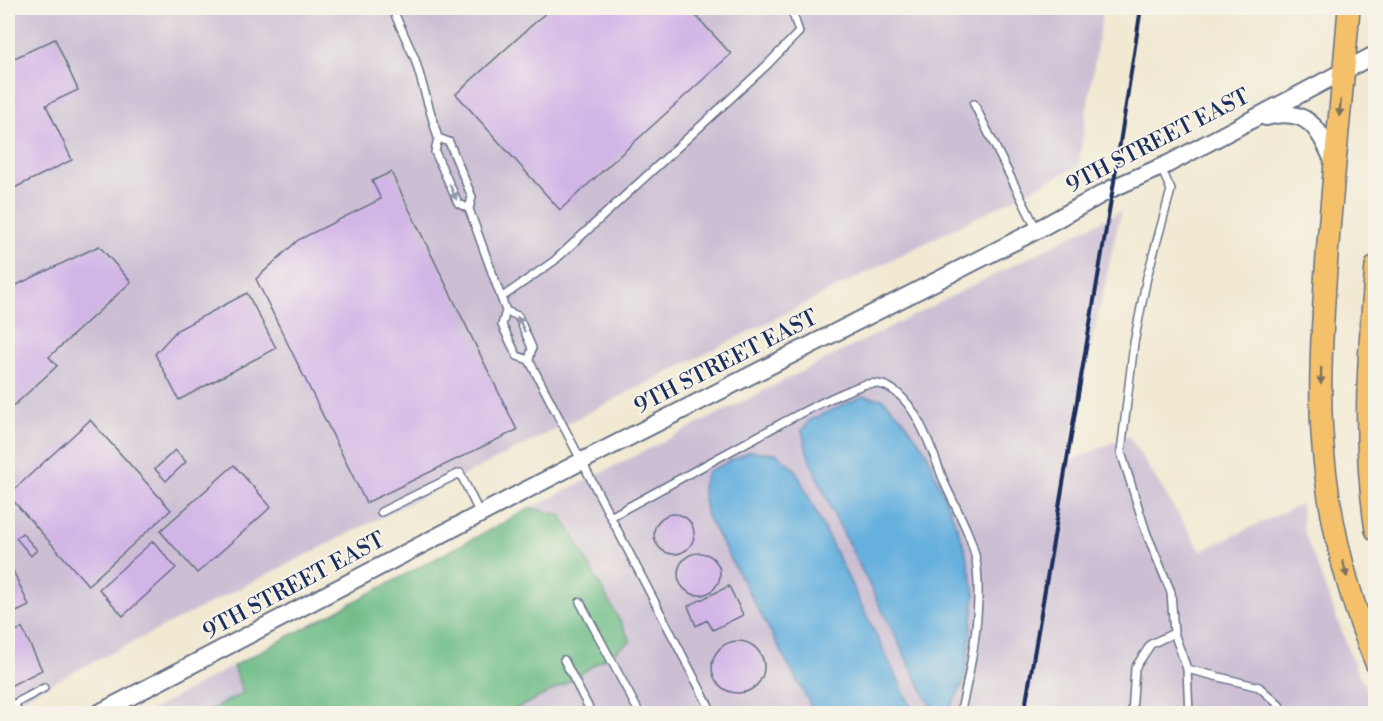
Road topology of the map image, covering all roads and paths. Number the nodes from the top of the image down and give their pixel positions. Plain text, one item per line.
1 (392, 8) edge
2 (791, 8) edge
3 (1349, 8) edge
4 (1376, 54) edge
5 (1344, 70) junction
6 (974, 104) dead end
7 (1245, 123) junction
8 (438, 138) junction
9 (1334, 163) junction
10 (1161, 168) junction
11 (469, 209) junction
12 (1037, 230) junction
13 (1376, 266) edge
14 (501, 298) junction
15 (506, 311) junction
16 (529, 360) junction
17 (582, 460) junction
18 (381, 512) dead end
19 (480, 514) junction
20 (612, 516) junction
21 (1376, 530) edge
22 (580, 602) dead end
23 (1174, 633) junction
24 (564, 660) dead end
25 (1376, 663) edge
26 (1187, 669) junction
27 (44, 688) dead end
28 (11, 704) edge
29 (711, 713) edge
30 (19, 714) edge
31 (97, 714) edge
32 (592, 714) edge
33 (640, 714) edge
34 (960, 714) edge
35 (1132, 714) edge
36 (1189, 714) edge
37 (1285, 714) edge

1 - 8 lane
2 - 14 lane
3 - 5 main road
4 - 5 street, 9TH STREET EAST
5 - 7 street, 9TH STREET EAST
5 -> 9 main road
6 - 12 lane
7 - 9 street
7 - 10 street, 9TH STREET EAST
8 -> 11 lane
8 - 11 lane
9 -> 25 main road
10 - 12 street, 9TH STREET EAST
10 - 23 lane
11 - 14 lane
12 - 17 street, 9TH STREET EAST
13 - 21 main road
14 - 15 lane
16 -> 15 lane
15 - 16 lane
16 - 17 lane
17 - 19 street, 9TH STREET EAST
17 - 20 lane
18 - 19 lane
19 - 31 street, 9TH STREET EAST
20 - 29 lane
20 - 34 lane
22 - 33 lane
23 - 26 lane
23 - 35 lane
24 - 32 lane
26 - 36 lane
26 - 37 lane
27 - 28 lane
28 - 30 lane

